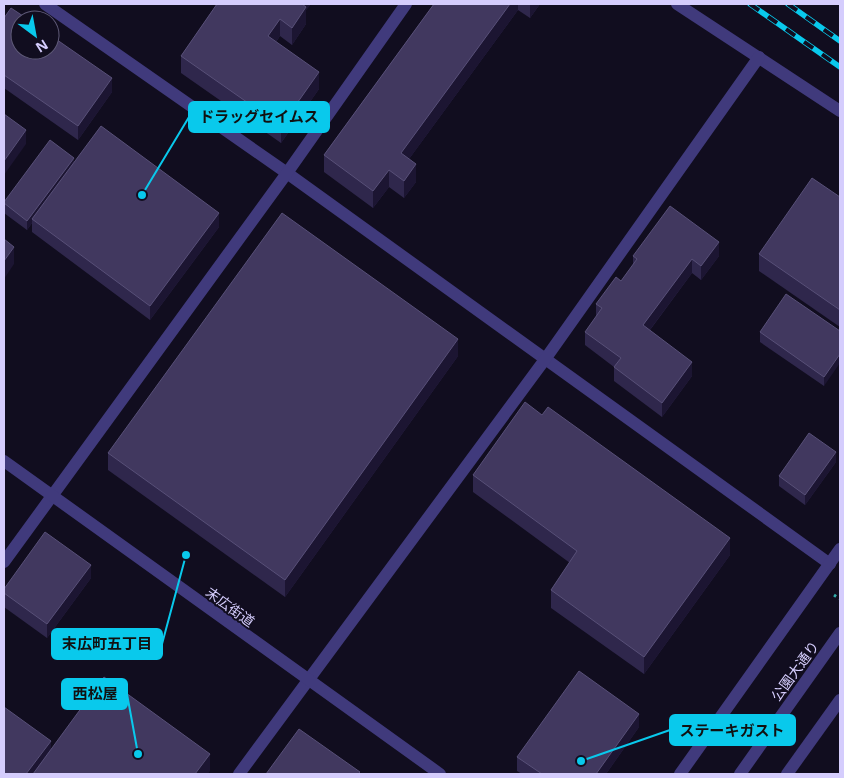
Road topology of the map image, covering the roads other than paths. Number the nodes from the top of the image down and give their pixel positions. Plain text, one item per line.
1 (45, 4) edge
2 (406, 4) edge
3 (677, 4) edge
4 (760, 58) junction
5 (840, 111) edge
6 (287, 173) junction
7 (546, 358) junction
8 (4, 461) edge
9 (52, 496) junction
10 (840, 549) edge
11 (4, 562) edge
12 (830, 564) junction
13 (840, 633) edge
14 (307, 681) junction
15 (840, 700) edge
16 (239, 774) edge
17 (440, 774) edge
18 (680, 774) edge
19 (740, 774) edge
20 (787, 774) edge

1 - 6 street
2 - 6 street
3 - 4 street
4 - 5 street
4 - 7 street
6 - 7 street
6 - 9 street
7 - 12 street
7 - 14 street
8 - 9 street, 末広街道
9 - 11 street
9 - 14 street, 末広街道
10 - 12 street
12 - 18 street
13 - 19 street, 公園大通り
14 - 16 street
14 - 17 street, 末広街道
15 - 20 street

